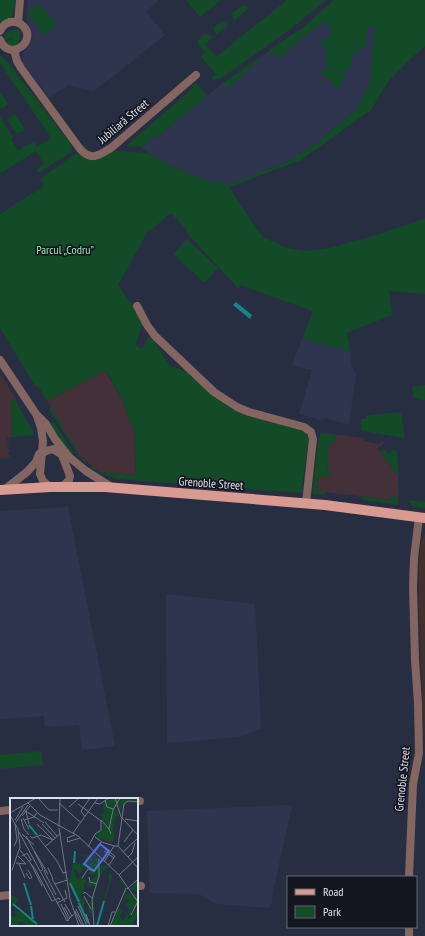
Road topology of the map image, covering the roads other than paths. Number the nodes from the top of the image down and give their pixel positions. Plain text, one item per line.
1 (20, 0) edge
2 (18, 22) junction
3 (0, 31) edge
4 (0, 42) edge
5 (14, 50) junction
6 (196, 75) dead end
7 (137, 306) dead end
8 (0, 360) edge
9 (36, 414) junction
10 (55, 439) junction
11 (42, 451) junction
12 (61, 454) junction
13 (62, 486) junction
14 (50, 487) junction
15 (114, 488) junction
16 (2, 490) edge
17 (306, 503) junction
18 (422, 517) edge
19 (10, 810) edge
20 (0, 811) edge
21 (409, 876) edge
22 (10, 895) edge
23 (0, 896) edge

1 - 2 street
2 - 3 street
2 - 5 street
4 - 5 street
5 - 6 street, Jubiliară Street
7 - 17 street
8 - 9 street
9 - 10 street
9 - 11 street
10 - 12 street
10 - 15 street
11 - 12 street
11 - 14 street
11 - 16 street
12 - 13 street
13 - 14 main road, Grenoble Street
13 - 15 main road, Grenoble Street
14 - 16 main road, Grenoble Street
15 - 17 main road, Grenoble Street
17 - 18 main road, Grenoble Street
18 - 21 street, Grenoble Street
19 - 20 street
22 - 23 street

